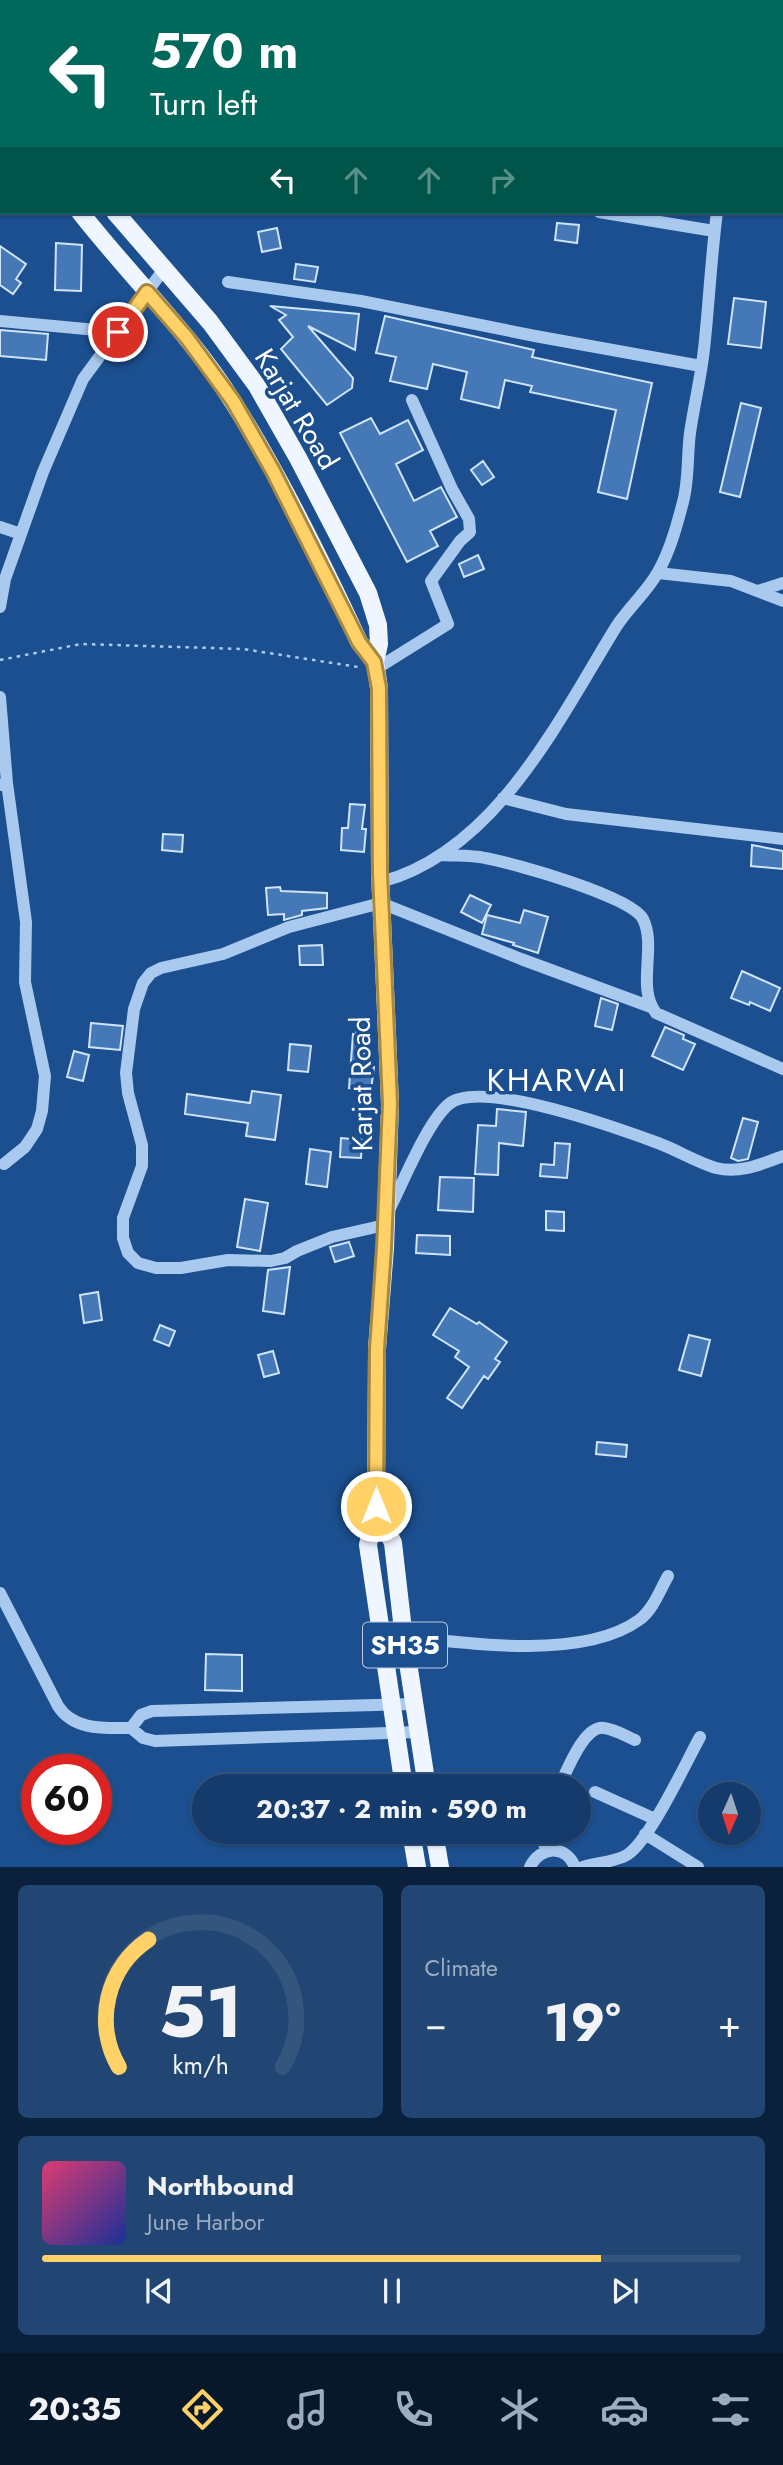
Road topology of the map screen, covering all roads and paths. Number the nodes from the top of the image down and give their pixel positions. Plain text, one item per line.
1 (82, 214) edge
2 (117, 214) edge
3 (611, 214) edge
4 (717, 214) edge
5 (714, 231) junction
6 (164, 269) junction
7 (228, 282) dead end
8 (147, 292) junction
9 (0, 321) edge
10 (118, 332) junction
11 (701, 366) junction
12 (412, 400) dead end
13 (0, 527) edge
14 (21, 534) junction
15 (658, 573) junction
16 (783, 583) edge
17 (758, 591) junction
18 (783, 601) edge
19 (0, 607) edge
20 (0, 660) edge
21 (375, 666) junction
22 (0, 697) edge
23 (4, 784) edge
24 (503, 798) junction
25 (783, 839) edge
26 (442, 855) junction
27 (381, 882) junction
28 (382, 902) junction
29 (651, 1007) junction
30 (783, 1069) edge
31 (783, 1156) edge
32 (4, 1164) dead end
33 (386, 1221) junction
34 (376, 1506) junction
35 (668, 1576) dead end
36 (0, 1593) edge
37 (404, 1636) junction
38 (413, 1704) junction
39 (391, 1705) junction
40 (131, 1728) junction
41 (418, 1732) junction
42 (395, 1734) junction
43 (700, 1737) dead end
44 (635, 1740) dead end
45 (402, 1774) edge
46 (424, 1774) edge
47 (566, 1774) edge
48 (595, 1792) dead end
49 (655, 1819) junction
50 (645, 1834) junction
51 (413, 1844) edge
52 (436, 1844) edge
53 (544, 1844) edge
54 (546, 1851) junction
55 (416, 1867) edge
56 (439, 1867) edge
57 (530, 1867) edge
58 (575, 1867) edge
59 (583, 1867) edge
60 (698, 1867) edge

1 - 8 main road, Karjat Road / SH35
2 - 6 main road, Karjat Road / SH35
3 - 5 street
4 - 5 street
5 - 11 street
6 - 8 street
6 - 21 main road, Karjat Road / SH35
7 - 11 street
8 - 10 street
8 - 21 main road, Karjat Road / SH35
9 - 10 street
10 - 14 street
11 - 15 street
12 - 21 street
13 - 14 street
14 - 19 street
15 - 17 street
15 - 24 street
16 - 17 street
17 - 18 street
20 - 21 path
21 - 27 main road, Karjat Road / SH35
22 - 23 street
23 - 32 street
24 - 25 street
24 - 26 street
26 - 27 street
26 - 29 street
27 - 28 main road, Karjat Road / SH35
28 - 29 street
28 - 33 main road, Karjat Road / SH35
28 - 33 street
29 - 30 street
31 - 33 street
33 - 34 main road, Karjat Road / SH35
34 - 37 main road, Karjat Road / SH35
34 - 39 main road, Karjat Road / SH35
35 - 37 street
36 - 40 street
37 - 38 main road, Karjat Road / SH35
38 - 39 street
38 - 41 main road, Karjat Road / SH35
39 - 40 street
39 - 42 main road, Karjat Road / SH35
40 - 42 street
41 - 42 street
41 - 46 main road, Karjat Road / SH35
42 - 45 main road, Karjat Road / SH35
43 - 49 street
44 - 47 street
48 - 49 street
49 - 50 street
50 - 59 street
50 - 60 street
51 - 55 main road
52 - 56 main road
53 - 54 street
54 - 57 street
54 - 58 street

